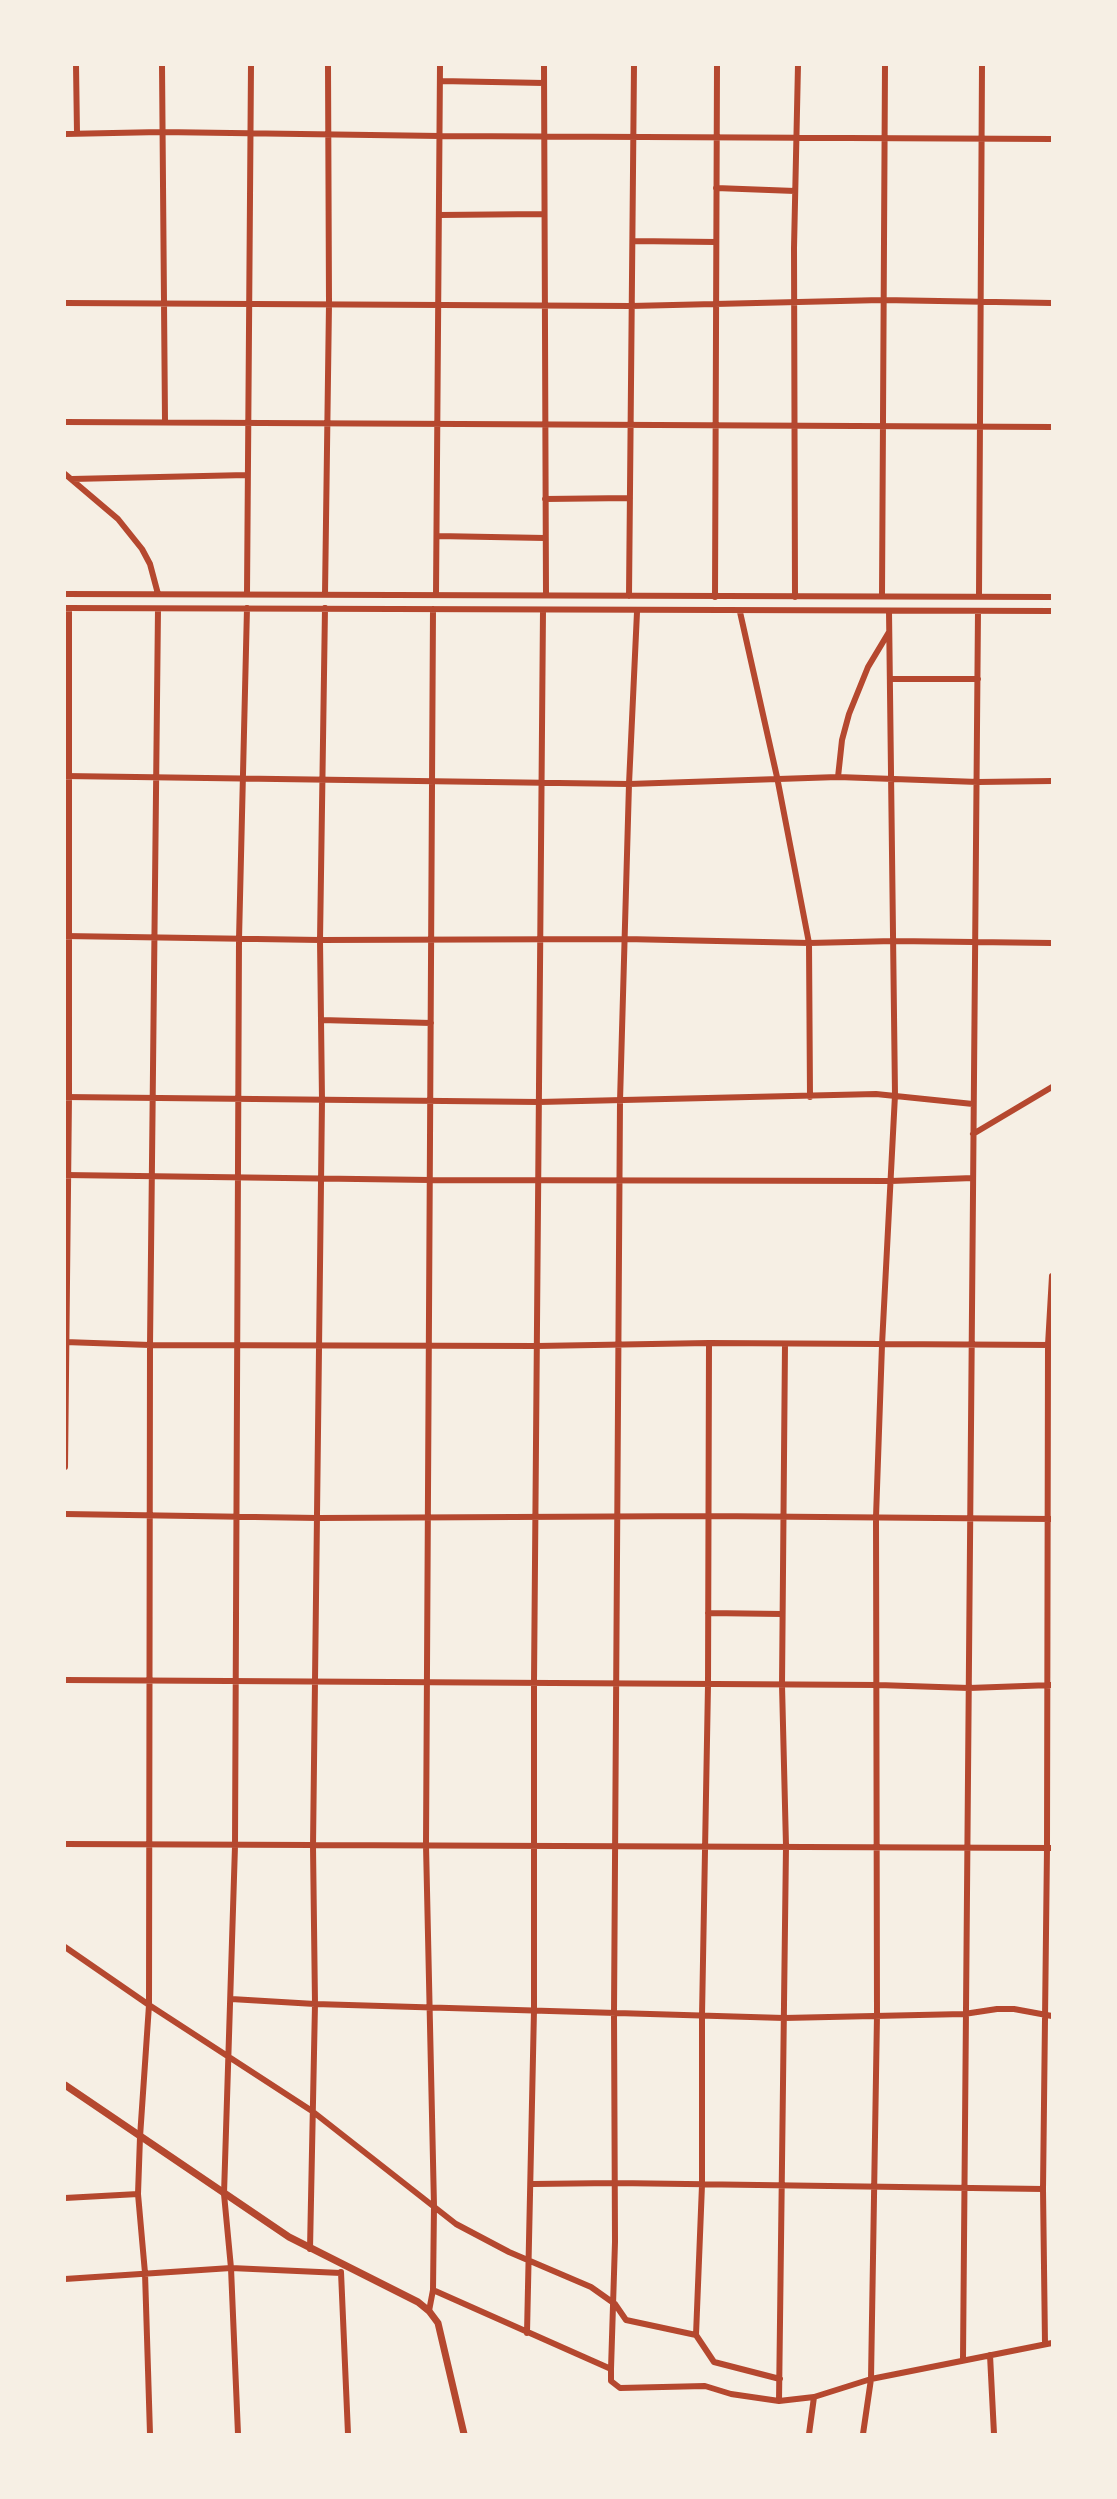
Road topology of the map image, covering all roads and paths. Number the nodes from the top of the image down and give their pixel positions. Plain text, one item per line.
1 (76, 65) edge
2 (162, 65) edge
3 (251, 65) edge
4 (328, 65) edge
5 (440, 65) edge
6 (544, 65) edge
7 (634, 65) edge
8 (717, 65) edge
9 (798, 65) edge
10 (885, 65) edge
11 (982, 65) edge
12 (440, 81) junction
13 (544, 83) junction
14 (161, 132) junction
15 (65, 134) edge
16 (77, 134) junction
17 (250, 134) junction
18 (327, 135) junction
19 (544, 135) junction
20 (440, 136) junction
21 (633, 136) junction
22 (884, 137) junction
23 (716, 138) junction
24 (796, 138) junction
25 (981, 139) junction
26 (1052, 139) edge
27 (716, 188) junction
28 (795, 191) junction
29 (544, 214) junction
30 (439, 215) junction
31 (633, 241) junction
32 (716, 242) junction
33 (882, 300) junction
34 (981, 301) junction
35 (65, 303) edge
36 (795, 303) junction
37 (1052, 303) edge
38 (164, 304) junction
39 (250, 304) junction
40 (329, 304) junction
41 (438, 305) junction
42 (715, 305) junction
43 (544, 306) junction
44 (631, 306) junction
45 (165, 421) junction
46 (247, 421) junction
47 (65, 422) edge
48 (631, 423) junction
49 (327, 424) junction
50 (437, 424) junction
51 (544, 424) junction
52 (715, 424) junction
53 (796, 424) junction
54 (882, 426) junction
55 (980, 426) junction
56 (1052, 427) edge
57 (65, 474) edge
58 (247, 475) junction
59 (72, 479) junction
60 (630, 498) junction
61 (545, 499) junction
62 (437, 536) junction
63 (545, 538) junction
64 (247, 593) junction
65 (65, 594) edge
66 (158, 594) junction
67 (326, 594) junction
68 (436, 594) junction
69 (546, 595) junction
70 (629, 596) junction
71 (882, 596) junction
72 (979, 596) junction
73 (715, 597) junction
74 (795, 597) junction
75 (1052, 597) edge
76 (67, 608) edge
77 (247, 608) junction
78 (326, 608) junction
79 (158, 609) junction
80 (433, 609) junction
81 (543, 610) junction
82 (889, 611) junction
83 (978, 611) junction
84 (1052, 611) edge
85 (637, 612) junction
86 (740, 612) junction
87 (890, 630) junction
88 (891, 679) junction
89 (978, 679) junction
90 (67, 776) edge
91 (838, 777) junction
92 (891, 777) junction
93 (156, 778) junction
94 (777, 778) junction
95 (242, 779) junction
96 (322, 780) junction
97 (1052, 781) edge
98 (432, 782) junction
99 (541, 782) junction
100 (978, 782) junction
101 (629, 784) junction
102 (67, 936) edge
103 (154, 938) junction
104 (239, 939) junction
105 (539, 939) junction
106 (625, 939) junction
107 (320, 940) junction
108 (430, 940) junction
109 (894, 941) junction
110 (976, 942) junction
111 (809, 943) junction
112 (1052, 943) edge
113 (321, 1020) junction
114 (431, 1023) junction
115 (1052, 1087) edge
116 (895, 1095) junction
117 (67, 1097) edge
118 (810, 1097) junction
119 (154, 1098) junction
120 (239, 1099) junction
121 (322, 1100) junction
122 (430, 1100) junction
123 (620, 1101) junction
124 (538, 1102) junction
125 (973, 1104) junction
126 (973, 1134) junction
127 (66, 1175) edge
128 (153, 1177) junction
129 (237, 1178) junction
130 (973, 1178) junction
131 (320, 1179) junction
132 (538, 1179) junction
133 (620, 1179) junction
134 (430, 1180) junction
135 (891, 1181) junction
136 (1052, 1276) edge
137 (1052, 1311) edge
138 (65, 1342) edge
139 (709, 1343) junction
140 (785, 1344) junction
141 (150, 1345) junction
142 (237, 1345) junction
143 (320, 1345) junction
144 (618, 1345) junction
145 (881, 1345) junction
146 (974, 1345) junction
147 (1050, 1345) edge
148 (428, 1346) junction
149 (537, 1346) junction
150 (65, 1467) edge
151 (65, 1514) edge
152 (150, 1515) junction
153 (235, 1516) junction
154 (618, 1517) junction
155 (708, 1517) junction
156 (783, 1517) junction
157 (876, 1517) junction
158 (318, 1518) junction
159 (427, 1518) junction
160 (536, 1518) junction
161 (971, 1518) junction
162 (1050, 1519) edge
163 (708, 1613) junction
164 (782, 1614) junction
165 (65, 1679) edge
166 (150, 1679) junction
167 (236, 1680) junction
168 (316, 1681) junction
169 (427, 1682) junction
170 (534, 1682) junction
171 (617, 1684) junction
172 (708, 1685) junction
173 (782, 1685) junction
174 (878, 1685) junction
175 (1050, 1685) edge
176 (969, 1688) junction
177 (65, 1844) edge
178 (149, 1844) junction
179 (426, 1845) junction
180 (235, 1846) junction
181 (313, 1846) junction
182 (534, 1846) junction
183 (616, 1846) junction
184 (786, 1846) junction
185 (706, 1847) junction
186 (878, 1847) junction
187 (969, 1848) junction
188 (1050, 1848) edge
189 (65, 1947) edge
190 (230, 1999) junction
191 (315, 2004) junction
192 (149, 2005) junction
193 (428, 2008) junction
194 (534, 2010) junction
195 (614, 2012) junction
196 (964, 2014) junction
197 (877, 2015) junction
198 (702, 2016) junction
199 (1048, 2016) edge
200 (785, 2018) junction
201 (230, 2057) junction
202 (65, 2085) edge
203 (1048, 2107) edge
204 (312, 2111) junction
205 (140, 2137) junction
206 (532, 2183) junction
207 (615, 2183) junction
208 (702, 2185) junction
209 (783, 2187) junction
210 (875, 2187) junction
211 (963, 2189) junction
212 (1043, 2189) junction
213 (138, 2194) junction
214 (224, 2194) junction
215 (65, 2197) edge
216 (434, 2206) junction
217 (310, 2249) junction
218 (529, 2260) junction
219 (341, 2263) junction
220 (231, 2267) junction
221 (145, 2273) junction
222 (341, 2273) junction
223 (65, 2279) edge
224 (433, 2290) junction
225 (615, 2304) junction
226 (429, 2311) junction
227 (527, 2333) junction
228 (696, 2335) junction
229 (1049, 2344) edge
230 (990, 2355) junction
231 (963, 2360) junction
232 (611, 2369) junction
233 (780, 2379) junction
234 (871, 2379) junction
235 (814, 2397) junction
236 (779, 2400) junction
237 (150, 2434) edge
238 (238, 2434) edge
239 (348, 2434) edge
240 (464, 2434) edge
241 (809, 2434) edge
242 (863, 2434) edge
243 (994, 2434) edge

1 - 16 street
2 - 14 street
3 - 17 street
4 - 18 street
5 - 12 street
6 - 13 street
7 - 21 street
8 - 23 street
9 - 24 street
10 - 22 street
11 - 25 street
12 - 13 street
12 - 20 street
13 - 19 street
14 - 16 street
14 - 17 street
14 - 38 street
15 - 16 street
17 - 18 street
17 - 39 street
18 - 20 street
18 - 40 street
19 - 20 street
19 - 21 street
19 - 29 street
20 - 30 street
21 - 23 street
21 - 31 street
22 - 24 street
22 - 25 street
22 - 33 street
23 - 24 street
23 - 27 street
24 - 28 street
25 - 26 street
25 - 34 street
27 - 28 street
27 - 32 street
28 - 36 street
29 - 30 street
29 - 43 street
30 - 41 street
31 - 32 street
31 - 44 street
32 - 42 street
33 - 34 street
33 - 36 street
33 - 54 street
34 - 37 street
34 - 55 street
35 - 38 street
36 - 42 street
36 - 53 street
38 - 39 street
38 - 45 street
39 - 40 street
39 - 46 street
40 - 41 street
40 - 49 street
41 - 43 street
41 - 50 street
42 - 44 street
42 - 52 street
43 - 44 street
43 - 51 street
44 - 48 street
45 - 46 street
45 - 47 street
46 - 49 street
46 - 58 street
48 - 51 street
48 - 52 street
48 - 60 street
49 - 50 street
49 - 67 street
50 - 51 street
50 - 62 street
51 - 61 street
52 - 53 street
52 - 73 street
53 - 54 street
53 - 74 street
54 - 55 street
54 - 71 street
55 - 56 street
55 - 72 street
57 - 59 street
58 - 59 street
58 - 64 street
59 - 66 street
60 - 61 street
60 - 70 street
61 - 63 street
62 - 63 street
62 - 68 street
63 - 69 street
64 - 66 street
64 - 67 street
65 - 66 street
67 - 68 street
68 - 69 street
69 - 70 street
70 - 73 street
71 - 72 street
71 - 74 street
72 - 75 street
73 - 74 street
76 - 79 street
76 - 90 street
77 - 78 street
77 - 79 street
77 - 95 street
78 - 80 street
78 - 96 street
79 - 93 street
80 - 81 street
80 - 98 street
81 - 85 street
81 - 99 street
82 - 83 street
82 - 86 street
82 - 87 street
83 - 84 street
83 - 89 street
85 - 86 street
85 - 101 street
86 - 94 street
87 - 88 street
87 - 91 street
88 - 89 street
88 - 92 street
89 - 100 street
90 - 93 street
90 - 102 street
91 - 92 street
91 - 94 street
92 - 100 street
92 - 109 street
93 - 95 street
93 - 103 street
94 - 101 street
94 - 111 street
95 - 96 street
95 - 104 street
96 - 98 street
96 - 107 street
97 - 100 street
98 - 99 street
98 - 108 street
99 - 101 street
99 - 105 street
100 - 110 street
101 - 106 street
102 - 103 street
102 - 117 street
103 - 104 street
103 - 119 street
104 - 107 street
104 - 120 street
105 - 106 street
105 - 108 street
105 - 124 street
106 - 111 street
106 - 123 street
107 - 108 street
107 - 113 street
108 - 114 street
109 - 110 street
109 - 111 street
109 - 116 street
110 - 112 street
110 - 125 street
111 - 118 street
113 - 114 street
113 - 121 street
114 - 122 street
115 - 126 street
116 - 118 street
116 - 125 street
116 - 135 street
117 - 119 street
117 - 127 street
118 - 123 street
119 - 120 street
119 - 128 street
120 - 121 street
120 - 129 street
121 - 122 street
121 - 131 street
122 - 124 street
122 - 134 street
123 - 124 street
123 - 133 street
124 - 132 street
125 - 126 street
126 - 130 street
127 - 128 street
127 - 138 street
128 - 129 street
128 - 141 street
129 - 131 street
129 - 142 street
130 - 135 street
130 - 146 street
131 - 134 street
131 - 143 street
132 - 133 street
132 - 134 street
132 - 149 street
133 - 135 street
133 - 144 street
134 - 148 street
135 - 145 street
136 - 137 street
137 - 147 street
138 - 141 street
138 - 150 street
139 - 140 street
139 - 144 street
139 - 155 street
140 - 145 street
140 - 156 street
141 - 142 street
141 - 152 street
142 - 143 street
142 - 153 street
143 - 148 street
143 - 158 street
144 - 149 street
144 - 154 street
145 - 146 street
145 - 157 street
146 - 147 street
146 - 161 street
147 - 162 street
148 - 149 street
148 - 159 street
149 - 160 street
151 - 152 street
152 - 153 street
152 - 166 street
153 - 158 street
153 - 167 street
154 - 155 street
154 - 160 street
154 - 171 street
155 - 156 street
155 - 163 street
156 - 157 street
156 - 164 street
157 - 161 street
157 - 174 street
158 - 159 street
158 - 168 street
159 - 160 street
159 - 169 street
160 - 170 street
161 - 162 street
161 - 176 street
162 - 175 street
163 - 164 street
163 - 172 street
164 - 173 street
165 - 166 street
166 - 167 street
166 - 178 street
167 - 168 street
167 - 180 street
168 - 169 street
168 - 181 street
169 - 170 street
169 - 179 street
170 - 171 street
170 - 182 street
171 - 172 street
171 - 183 street
172 - 173 street
172 - 185 street
173 - 174 street
173 - 184 street
174 - 176 street
174 - 186 street
175 - 176 street
175 - 188 street
176 - 187 street
177 - 178 street
178 - 180 street
178 - 192 street
179 - 181 street
179 - 182 street
179 - 193 street
180 - 181 street
180 - 190 street
181 - 191 street
182 - 183 street
182 - 194 street
183 - 185 street
183 - 195 street
184 - 185 street
184 - 186 street
184 - 200 street
185 - 198 street
186 - 187 street
186 - 197 street
187 - 188 street
187 - 196 street
188 - 199 street
189 - 192 street
190 - 191 street
190 - 201 street
191 - 193 street
191 - 204 street
192 - 201 street
192 - 205 street
193 - 194 street
193 - 216 street
194 - 195 street
194 - 206 street
195 - 198 street
195 - 207 street
196 - 197 street
196 - 199 street
196 - 211 street
197 - 200 street
197 - 210 street
198 - 200 street
198 - 208 street
199 - 203 street
200 - 209 street
201 - 204 street
201 - 214 street
202 - 205 street
203 - 212 street
204 - 216 street
204 - 217 street
205 - 213 street
205 - 214 street
206 - 207 street
206 - 218 street
207 - 208 street
207 - 225 street
208 - 209 street
208 - 228 street
209 - 210 street
209 - 233 street
210 - 211 street
210 - 234 street
211 - 212 street
211 - 231 street
212 - 229 street
213 - 215 street
213 - 221 street
214 - 217 street
214 - 220 street
216 - 218 street
216 - 224 street
217 - 219 street
218 - 225 street
218 - 227 street
219 - 222 street
219 - 226 street
220 - 221 street
220 - 222 street
220 - 238 street
221 - 223 street
221 - 237 street
222 - 239 street
224 - 226 street
224 - 227 street
225 - 228 street
225 - 232 street
226 - 240 street
227 - 232 street
228 - 233 street
229 - 230 street
230 - 231 street
230 - 243 street
231 - 234 street
232 - 236 street
233 - 236 street
234 - 235 street
234 - 242 street
235 - 236 street
235 - 241 street

